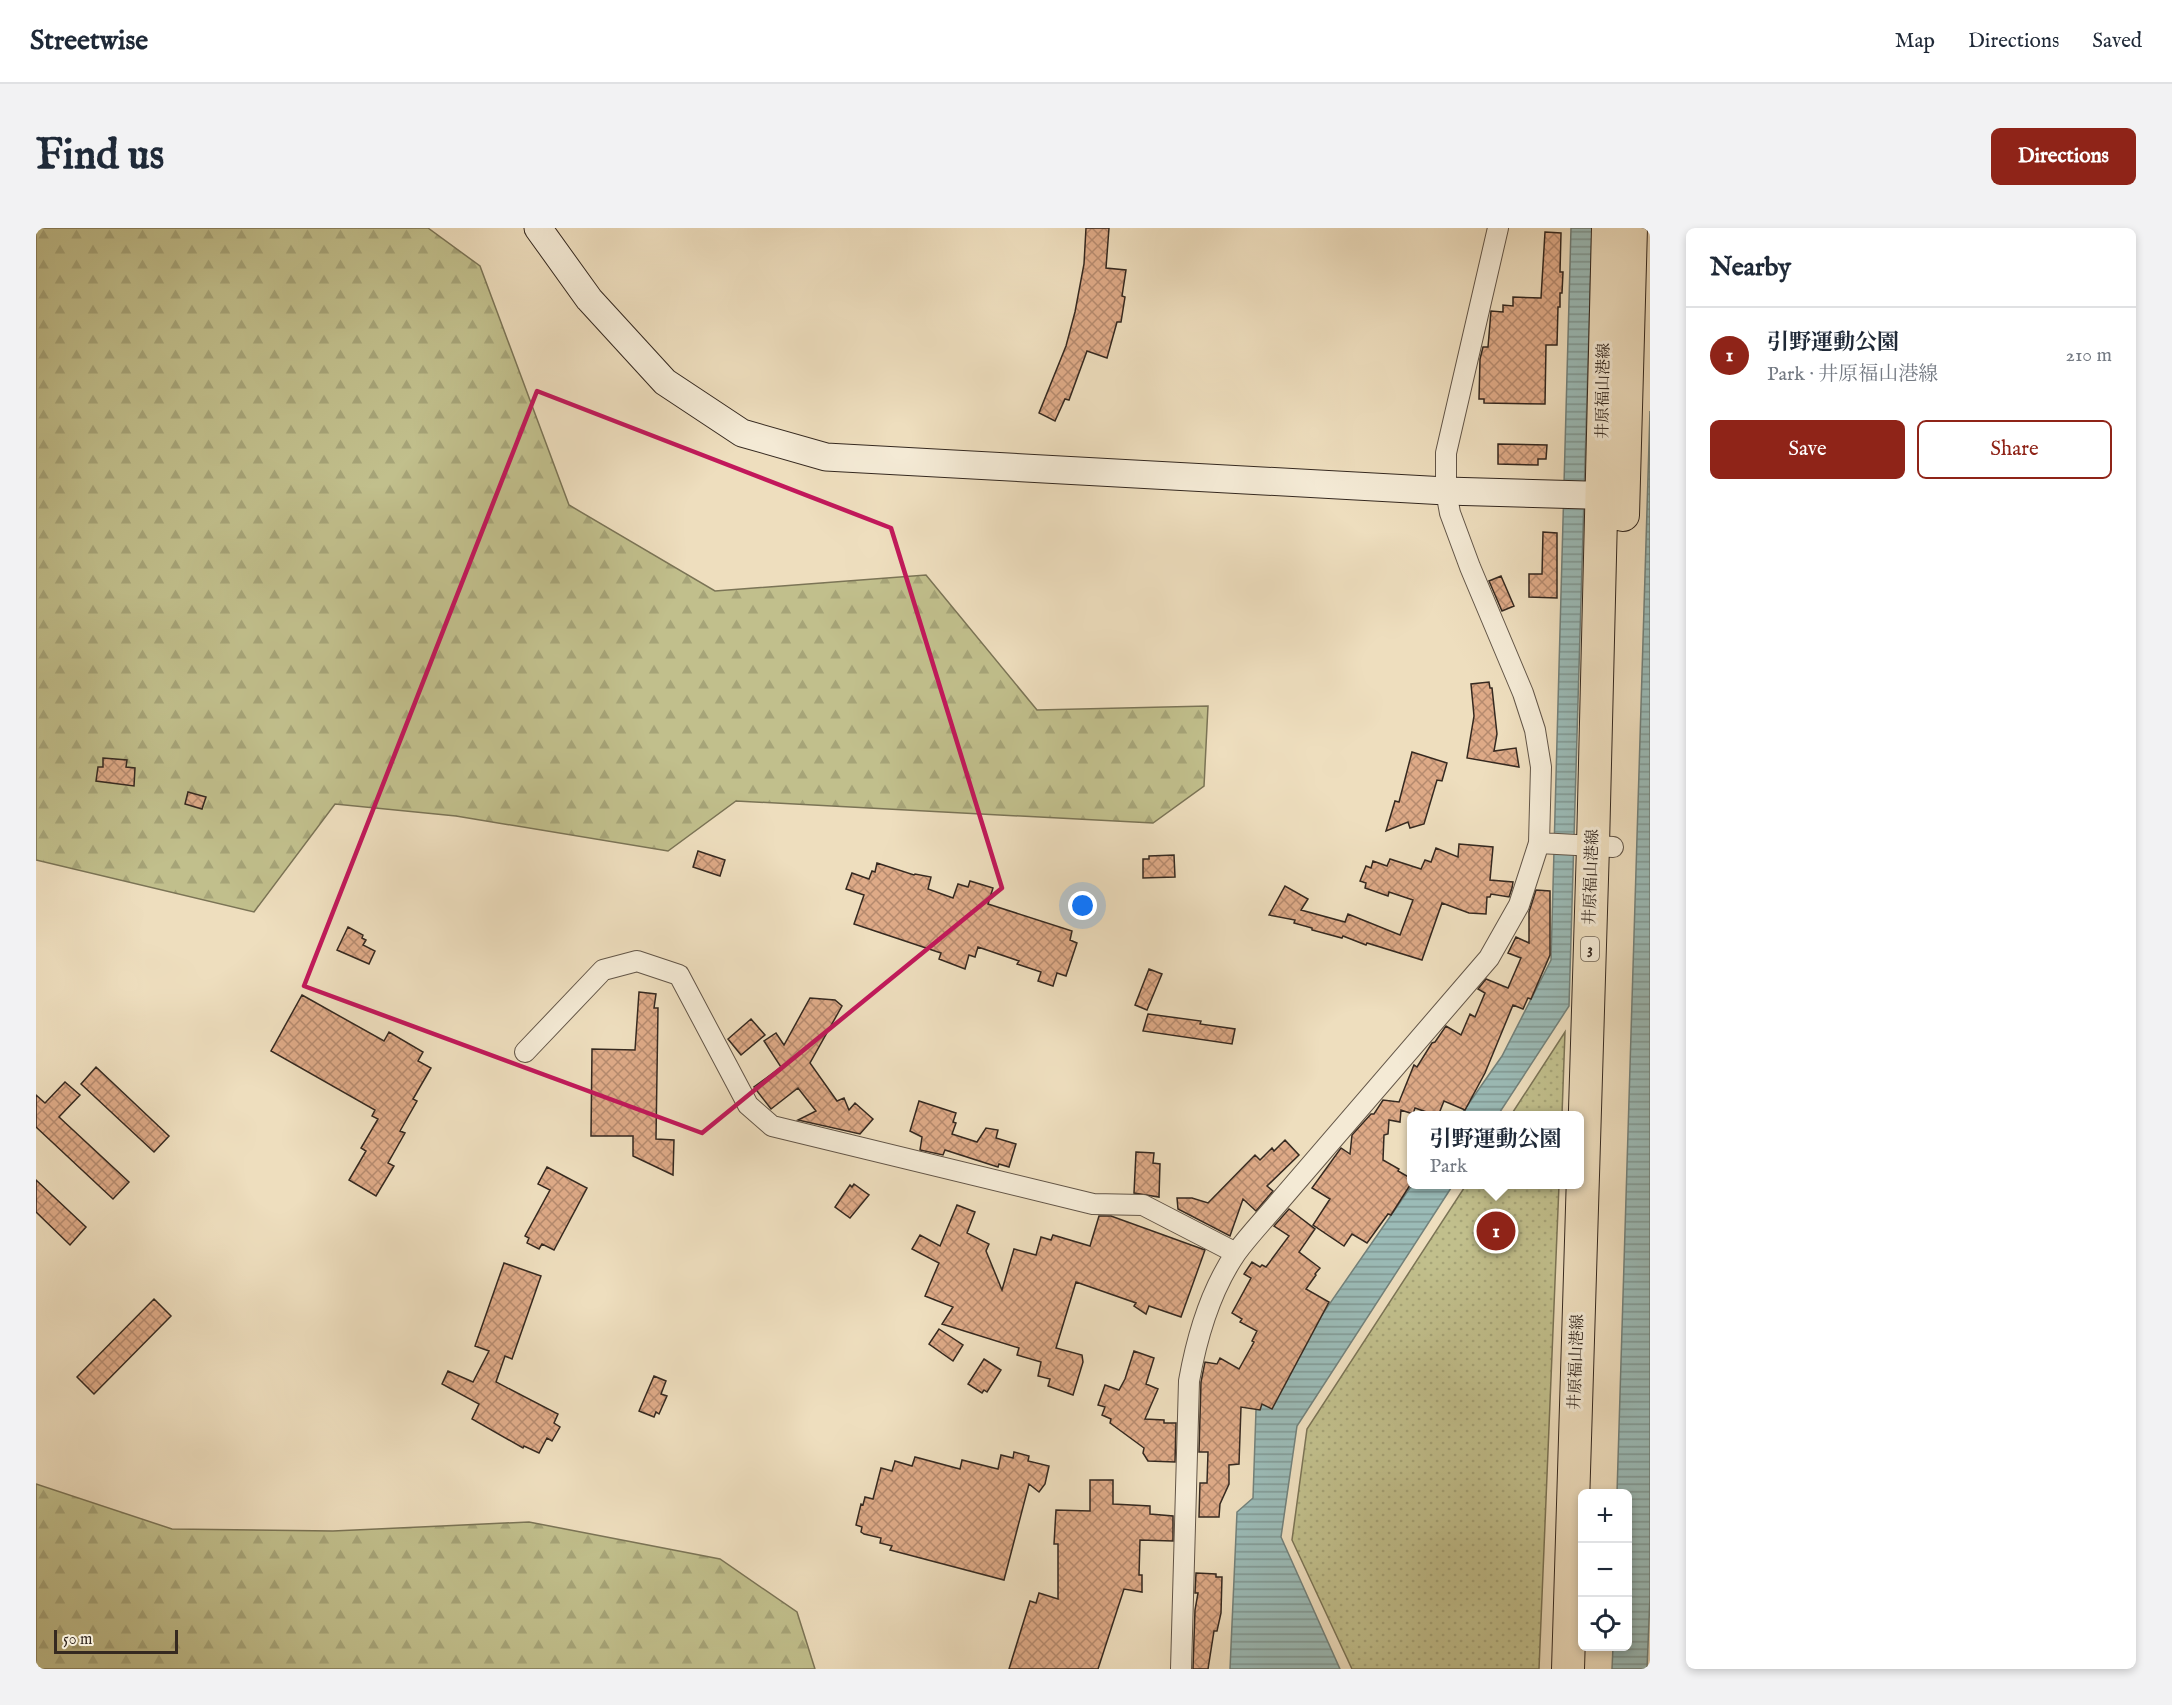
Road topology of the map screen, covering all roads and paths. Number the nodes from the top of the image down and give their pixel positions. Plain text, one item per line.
1 (538, 228) edge
2 (1498, 228) edge
3 (1608, 228) edge
4 (1631, 228) edge
5 (1446, 491) junction
6 (1613, 496) junction
7 (1544, 844) junction
8 (1595, 846) junction
9 (525, 1053) dead end
10 (1584, 1181) edge
11 (1584, 1189) edge
12 (1236, 1253) junction
13 (1594, 1489) edge
14 (1589, 1651) edge
15 (1181, 1669) edge
16 (1568, 1669) edge
17 (1589, 1669) edge

1 - 5 street
2 - 5 street
3 - 6 main road, 井原福山港線 / 3
4 - 6 main road, 井原福山港線 / 3
5 - 6 street
5 - 7 street
6 - 8 main road, 井原福山港線 / 3
7 - 8 street
7 - 12 street
8 - 10 main road, 井原福山港線 / 3
8 - 13 main road, 井原福山港線 / 3
9 - 12 street
11 - 16 main road, 井原福山港線 / 3
12 - 15 street
14 - 17 main road

